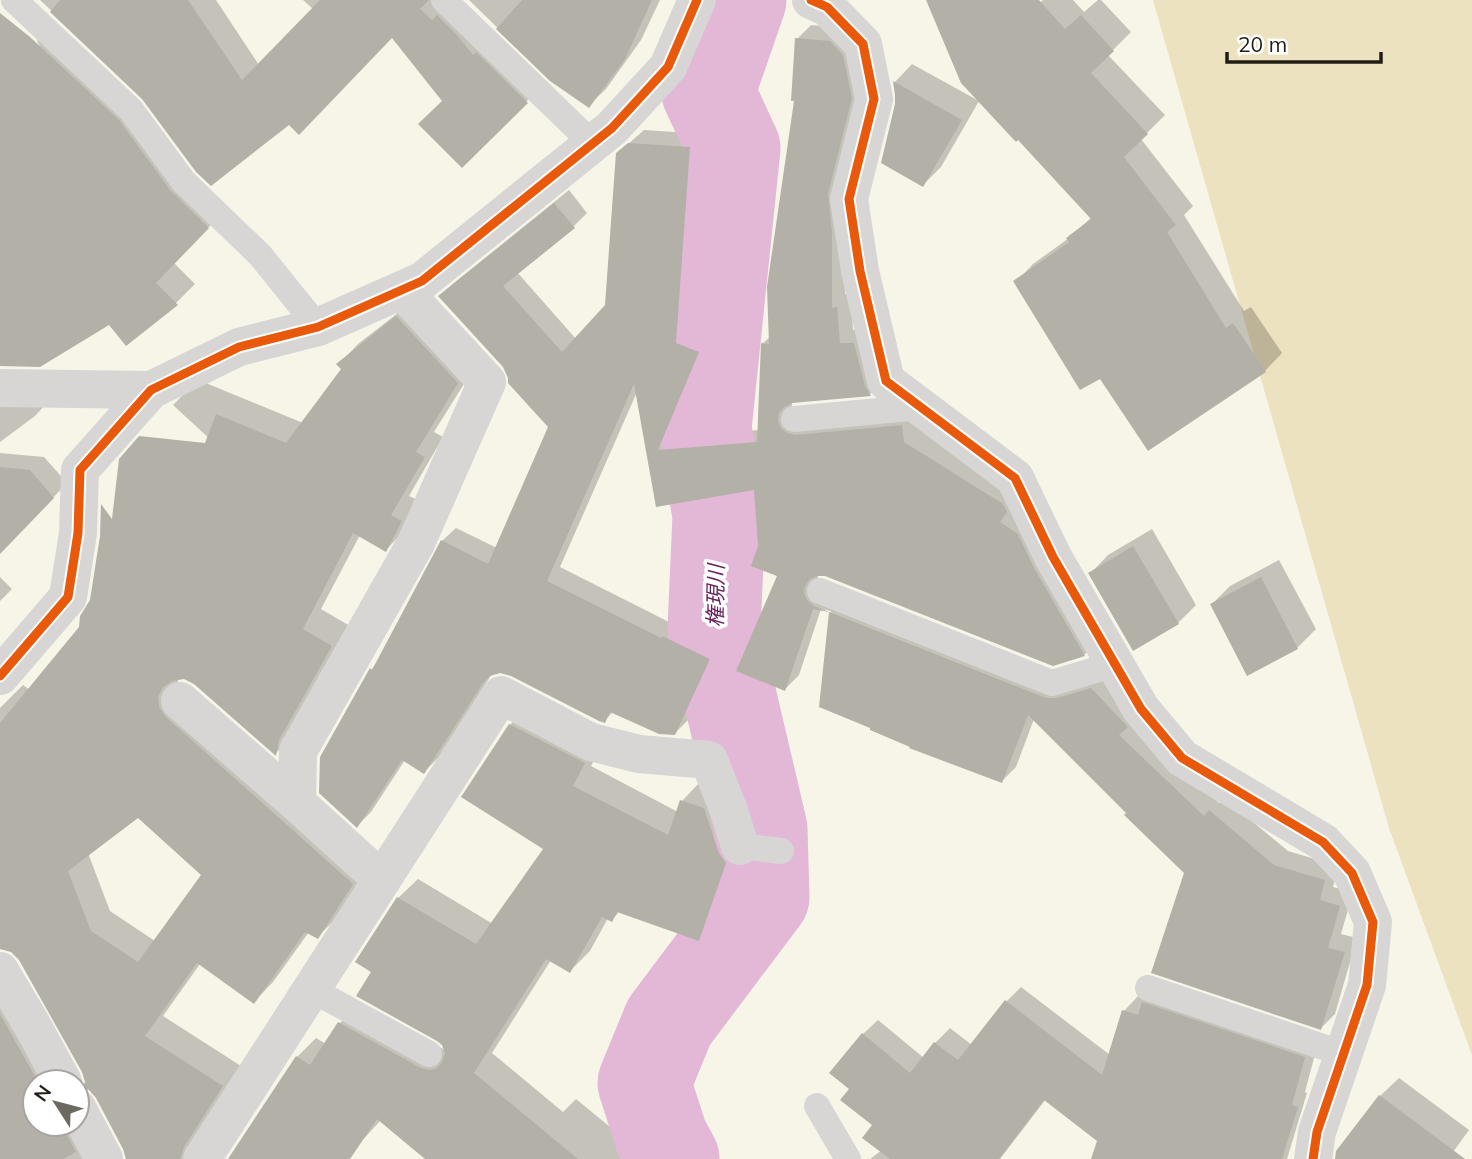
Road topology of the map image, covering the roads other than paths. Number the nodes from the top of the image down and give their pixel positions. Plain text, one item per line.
1 (14, 0) edge
2 (444, 0) edge
3 (697, 0) edge
4 (811, 0) edge
5 (593, 144) junction
6 (402, 289) junction
7 (318, 327) junction
8 (0, 388) edge
9 (151, 390) junction
10 (920, 407) junction
11 (794, 419) dead end
12 (820, 592) dead end
13 (1115, 664) junction
14 (0, 676) edge
15 (180, 701) dead end
16 (297, 803) junction
17 (740, 846) joint
18 (781, 851) dead end
19 (382, 880) junction
20 (0, 971) edge
21 (1148, 988) dead end
22 (312, 989) junction
23 (429, 1054) dead end
24 (1344, 1054) junction
25 (55, 1068) edge
26 (817, 1106) dead end
27 (91, 1134) edge
28 (104, 1159) edge
29 (202, 1159) edge
30 (848, 1159) edge
31 (1313, 1159) edge

1 - 7 lane
2 - 5 lane
3 - 5 street
4 - 10 street
5 - 6 street
6 - 7 street
6 - 16 street
7 - 9 street
8 - 9 street
9 - 14 street
10 - 11 lane
10 - 13 street
12 - 13 lane
13 - 24 street
15 - 16 street
16 - 19 street
17 - 18 lane
17 - 19 street
19 - 22 street
20 - 25 street
21 - 24 lane
22 - 23 lane
22 - 29 street
24 - 31 street
26 - 30 lane
27 - 28 street

